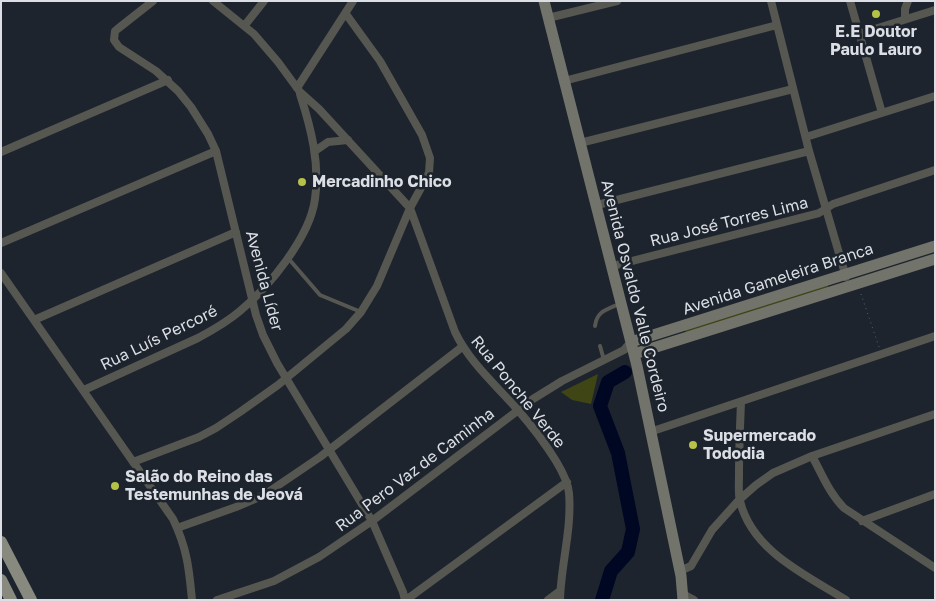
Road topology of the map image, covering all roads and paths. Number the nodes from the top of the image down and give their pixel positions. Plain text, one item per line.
1 (153, 1) edge
2 (213, 1) edge
3 (264, 1) edge
4 (353, 1) edge
5 (544, 1) edge
6 (617, 1) edge
7 (771, 1) edge
8 (850, 1) edge
9 (908, 1) edge
10 (935, 10) edge
11 (346, 14) junction
12 (548, 18) junction
13 (905, 19) junction
14 (245, 26) junction
15 (777, 26) junction
16 (859, 34) junction
17 (168, 80) junction
18 (564, 81) junction
19 (793, 89) junction
20 (298, 90) junction
21 (935, 96) edge
22 (882, 113) junction
23 (806, 137) junction
24 (348, 140) junction
25 (580, 143) junction
26 (216, 151) junction
27 (315, 151) junction
28 (809, 151) junction
29 (1, 152) edge
30 (935, 170) edge
31 (597, 205) junction
32 (410, 208) junction
33 (826, 208) junction
34 (236, 232) junction
35 (1, 243) edge
36 (935, 246) edge
37 (288, 258) junction
38 (935, 259) edge
39 (612, 266) junction
40 (1, 273) edge
41 (845, 275) junction
42 (853, 285) junction
43 (253, 299) junction
44 (622, 303) junction
45 (361, 312) junction
46 (34, 320) junction
47 (595, 326) dead end
48 (675, 329) junction
49 (935, 336) edge
50 (678, 340) junction
51 (600, 346) dead end
52 (462, 347) junction
53 (630, 349) junction
54 (882, 354) junction
55 (604, 360) junction
56 (286, 378) junction
57 (84, 390) junction
58 (741, 402) junction
59 (518, 411) junction
60 (935, 414) edge
61 (650, 432) junction
62 (329, 449) junction
63 (812, 456) junction
64 (133, 462) junction
65 (567, 482) junction
66 (935, 494) edge
67 (739, 500) junction
68 (372, 521) junction
69 (862, 521) junction
70 (177, 528) junction
71 (1, 542) edge
72 (935, 568) edge
73 (680, 571) junction
74 (1, 580) edge
75 (560, 591) junction
76 (683, 597) edge
77 (11, 600) edge
78 (31, 600) edge
79 (192, 600) edge
80 (217, 600) edge
81 (405, 600) edge
82 (548, 600) edge
83 (560, 600) edge
84 (694, 600) edge
85 (846, 600) edge

1 - 17 street, Avenida Líder
2 - 14 street
3 - 14 street
4 - 11 street
5 - 12 main road, Avenida Osvaldo Valle Cordeiro
6 - 12 street
7 - 15 street
8 - 16 street
9 - 13 street
10 - 13 street
11 - 20 street
11 - 32 street
12 - 18 main road, Avenida Osvaldo Valle Cordeiro
13 - 16 street
14 - 20 street
15 - 18 street
15 - 19 street
16 - 22 street
17 - 26 street, Avenida Líder
17 - 29 street
18 - 25 main road, Avenida Osvaldo Valle Cordeiro
19 - 23 street
19 - 25 street
20 - 24 street, Rua Ponche Verde
20 - 27 street, Rua Luís Percoré
21 - 22 street
22 - 23 street
23 - 28 street
24 - 27 street
24 - 32 street, Rua Ponche Verde
25 - 31 main road, Avenida Osvaldo Valle Cordeiro
26 - 34 street, Avenida Líder
26 - 35 street
27 - 37 street, Rua Luís Percoré
28 - 31 street
28 - 33 street
30 - 33 street, Rua José Torres Lima
31 - 39 main road, Avenida Osvaldo Valle Cordeiro
32 - 45 street
32 - 52 street, Rua Ponche Verde
33 - 39 street, Rua José Torres Lima
33 - 41 street
34 - 43 street, Avenida Líder
34 - 46 street
36 - 41 main road, Avenida Gameleira Branca
37 - 43 street, Rua Luís Percoré
37 - 45 lane
38 - 42 main road, Avenida Gameleira Branca
39 - 44 main road, Avenida Osvaldo Valle Cordeiro
40 - 46 street
41 - 42 street
41 - 48 main road, Avenida Gameleira Branca
42 - 50 main road, Avenida Gameleira Branca
42 - 54 path
43 - 56 street, Avenida Líder
43 - 57 street, Rua Luís Percoré
44 - 47 lane
44 - 53 main road, Avenida Osvaldo Valle Cordeiro
45 - 56 street
46 - 57 street
48 - 50 main road
48 - 53 main road, Avenida Gameleira Branca
49 - 54 street
50 - 53 main road, Avenida Gameleira Branca
51 - 55 lane
52 - 59 street, Rua Ponche Verde
52 - 62 street
53 - 55 street, Rua Pero Vaz de Caminha
53 - 61 main road, Avenida Osvaldo Valle Cordeiro
54 - 58 street
55 - 59 street, Rua Pero Vaz de Caminha
56 - 62 street, Avenida Líder
56 - 64 street
57 - 64 street
58 - 61 street
58 - 67 street
59 - 65 street, Rua Ponche Verde
59 - 68 street, Rua Pero Vaz de Caminha
60 - 63 street
61 - 73 main road, Avenida Osvaldo Valle Cordeiro
62 - 68 street, Avenida Líder
62 - 70 street
63 - 67 street
63 - 69 street
64 - 70 street
65 - 75 street, Rua Ponche Verde
65 - 81 street
66 - 69 street
67 - 73 street
67 - 85 street
68 - 80 street, Rua Pero Vaz de Caminha
68 - 81 street, Avenida Líder
69 - 72 street
70 - 79 street
71 - 78 main road
73 - 76 main road, Avenida Osvaldo Valle Cordeiro
74 - 77 main road
75 - 82 street
75 - 83 street, Rua Ponche Verde
76 - 84 street

